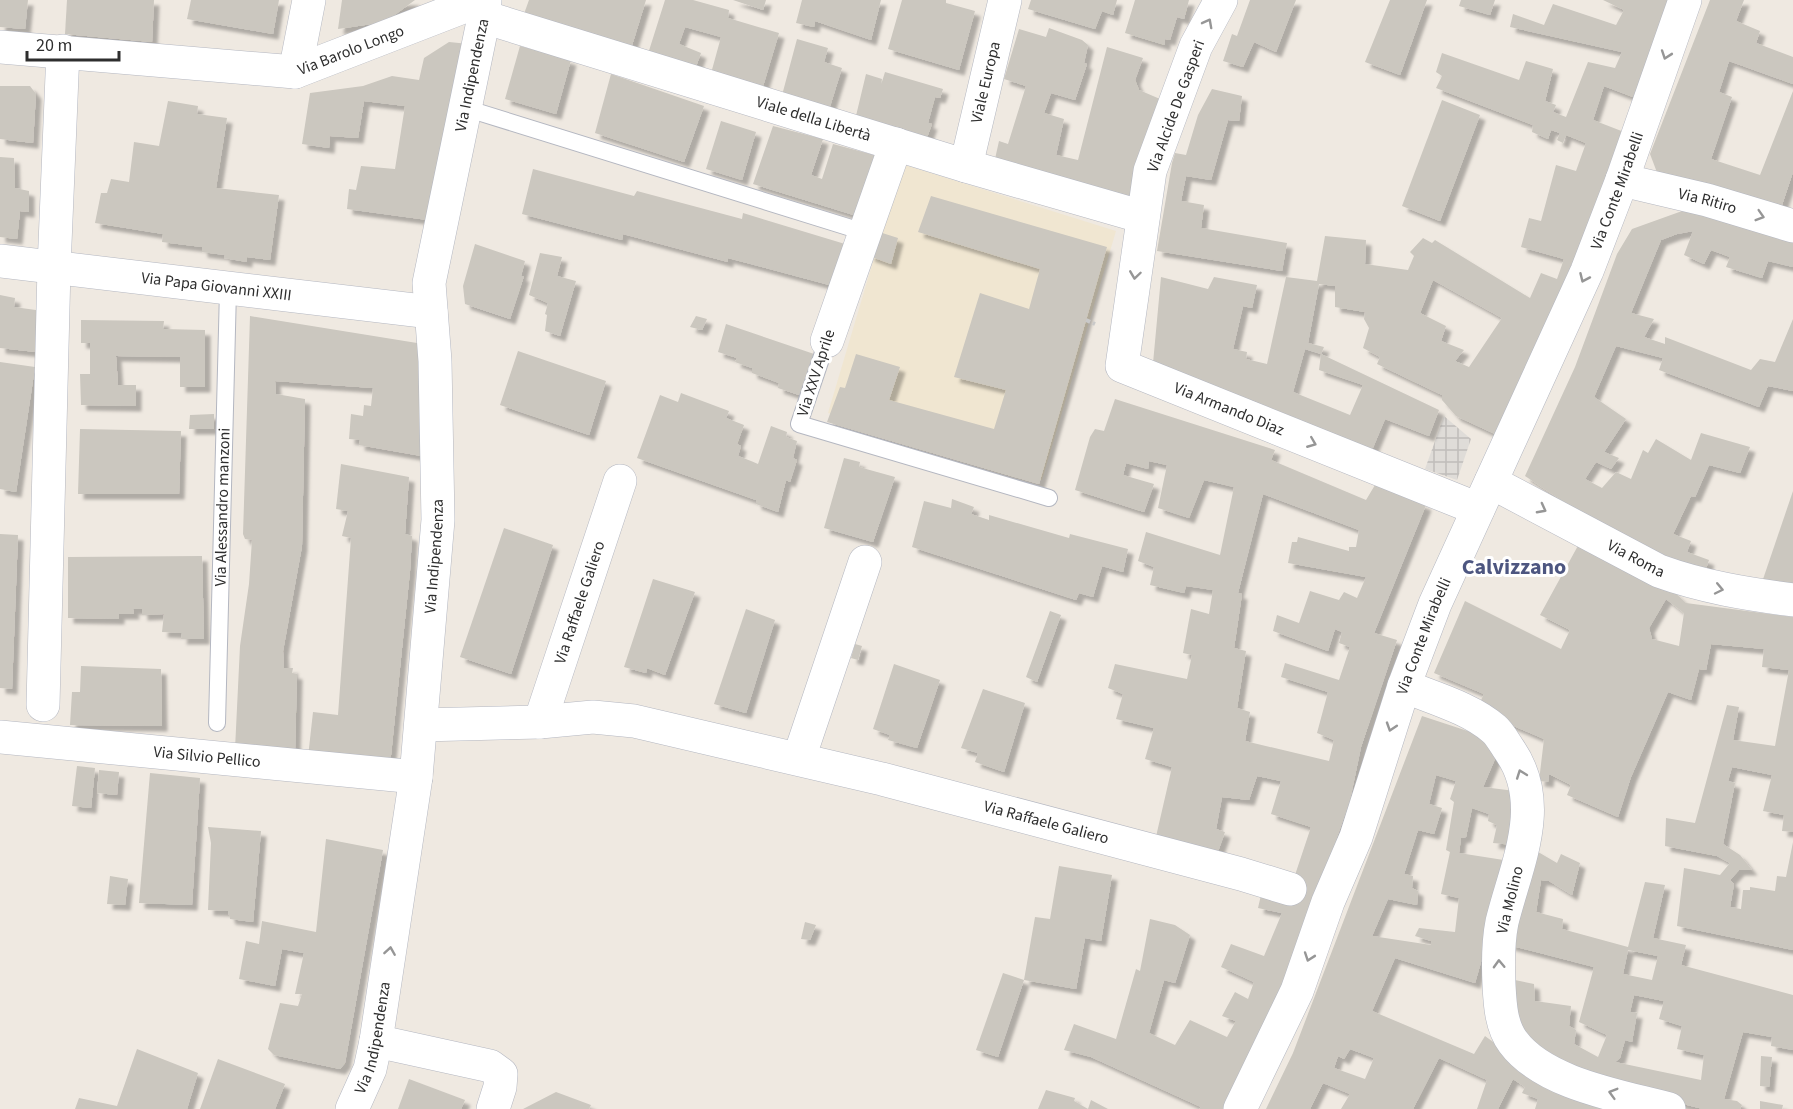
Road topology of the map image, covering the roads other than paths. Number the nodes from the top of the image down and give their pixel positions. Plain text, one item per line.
1 (309, 0) edge
2 (1005, 0) edge
3 (1221, 0) edge
4 (1685, 0) edge
5 (483, 6) edge
6 (0, 47) edge
7 (63, 51) junction
8 (295, 72) junction
9 (465, 108) junction
10 (896, 144) junction
11 (966, 166) junction
12 (1622, 180) junction
13 (1143, 217) junction
14 (1793, 226) edge
15 (864, 232) junction
16 (0, 261) edge
17 (54, 268) junction
18 (228, 290) junction
19 (431, 312) junction
20 (827, 341) joint
21 (620, 482) dead end
22 (1484, 495) junction
23 (1049, 498) dead end
24 (865, 562) dead end
25 (1793, 600) edge
26 (1404, 686) junction
27 (43, 705) dead end
28 (540, 722) junction
29 (217, 723) dead end
30 (421, 725) junction
31 (0, 737) edge
32 (799, 759) junction
33 (416, 777) junction
34 (1311, 897) junction
35 (376, 1041) junction
36 (352, 1109) edge
37 (492, 1109) edge
38 (1240, 1109) edge
39 (1669, 1109) edge

1 - 8 street
2 - 11 street, Viale Europa
13 -> 3 street, Via Alcide De Gasperi
4 -> 12 street, Via Conte Mirabelli
5 - 8 street, Via Barolo Longo
5 - 9 street, Via Indipendenza
5 - 10 street, Viale della Libertà
6 - 7 street, Via Barolo Longo
7 - 8 street, Via Barolo Longo
7 - 17 street
9 - 15 lane
9 - 19 street, Via Indipendenza
10 - 11 street, Viale della Libertà
10 - 15 street, Via XXV Aprile
11 - 13 street, Viale della Libertà
12 -> 14 street, Via Ritiro
12 -> 22 street, Via Conte Mirabelli
13 -> 22 street, Via Armando Diaz
15 - 20 street, Via XXV Aprile
16 - 17 street, Via Papa Giovanni XXIII
17 - 18 street, Via Papa Giovanni XXIII
17 - 27 street
18 - 19 street, Via Papa Giovanni XXIII
18 - 29 lane, Via Alessandro manzoni
19 - 30 street, Via Indipendenza
20 - 23 lane, Via XXV Aprile
21 - 28 street, Via Raffaele Galiero
22 -> 25 street, Via Roma
22 - 26 street, Via Conte Mirabelli
24 - 32 street
26 -> 34 street, Via Conte Mirabelli
39 -> 26 street, Via Molino
28 - 30 street, Via Raffaele Galiero
28 - 32 street, Via Raffaele Galiero
30 - 33 street, Via Indipendenza
31 - 33 street, Via Silvio Pellico
32 - 34 street, Via Raffaele Galiero
35 -> 33 street, Via Indipendenza
34 -> 38 street, Via Conte Mirabelli
35 - 36 street, Via Indipendenza
35 - 37 street

